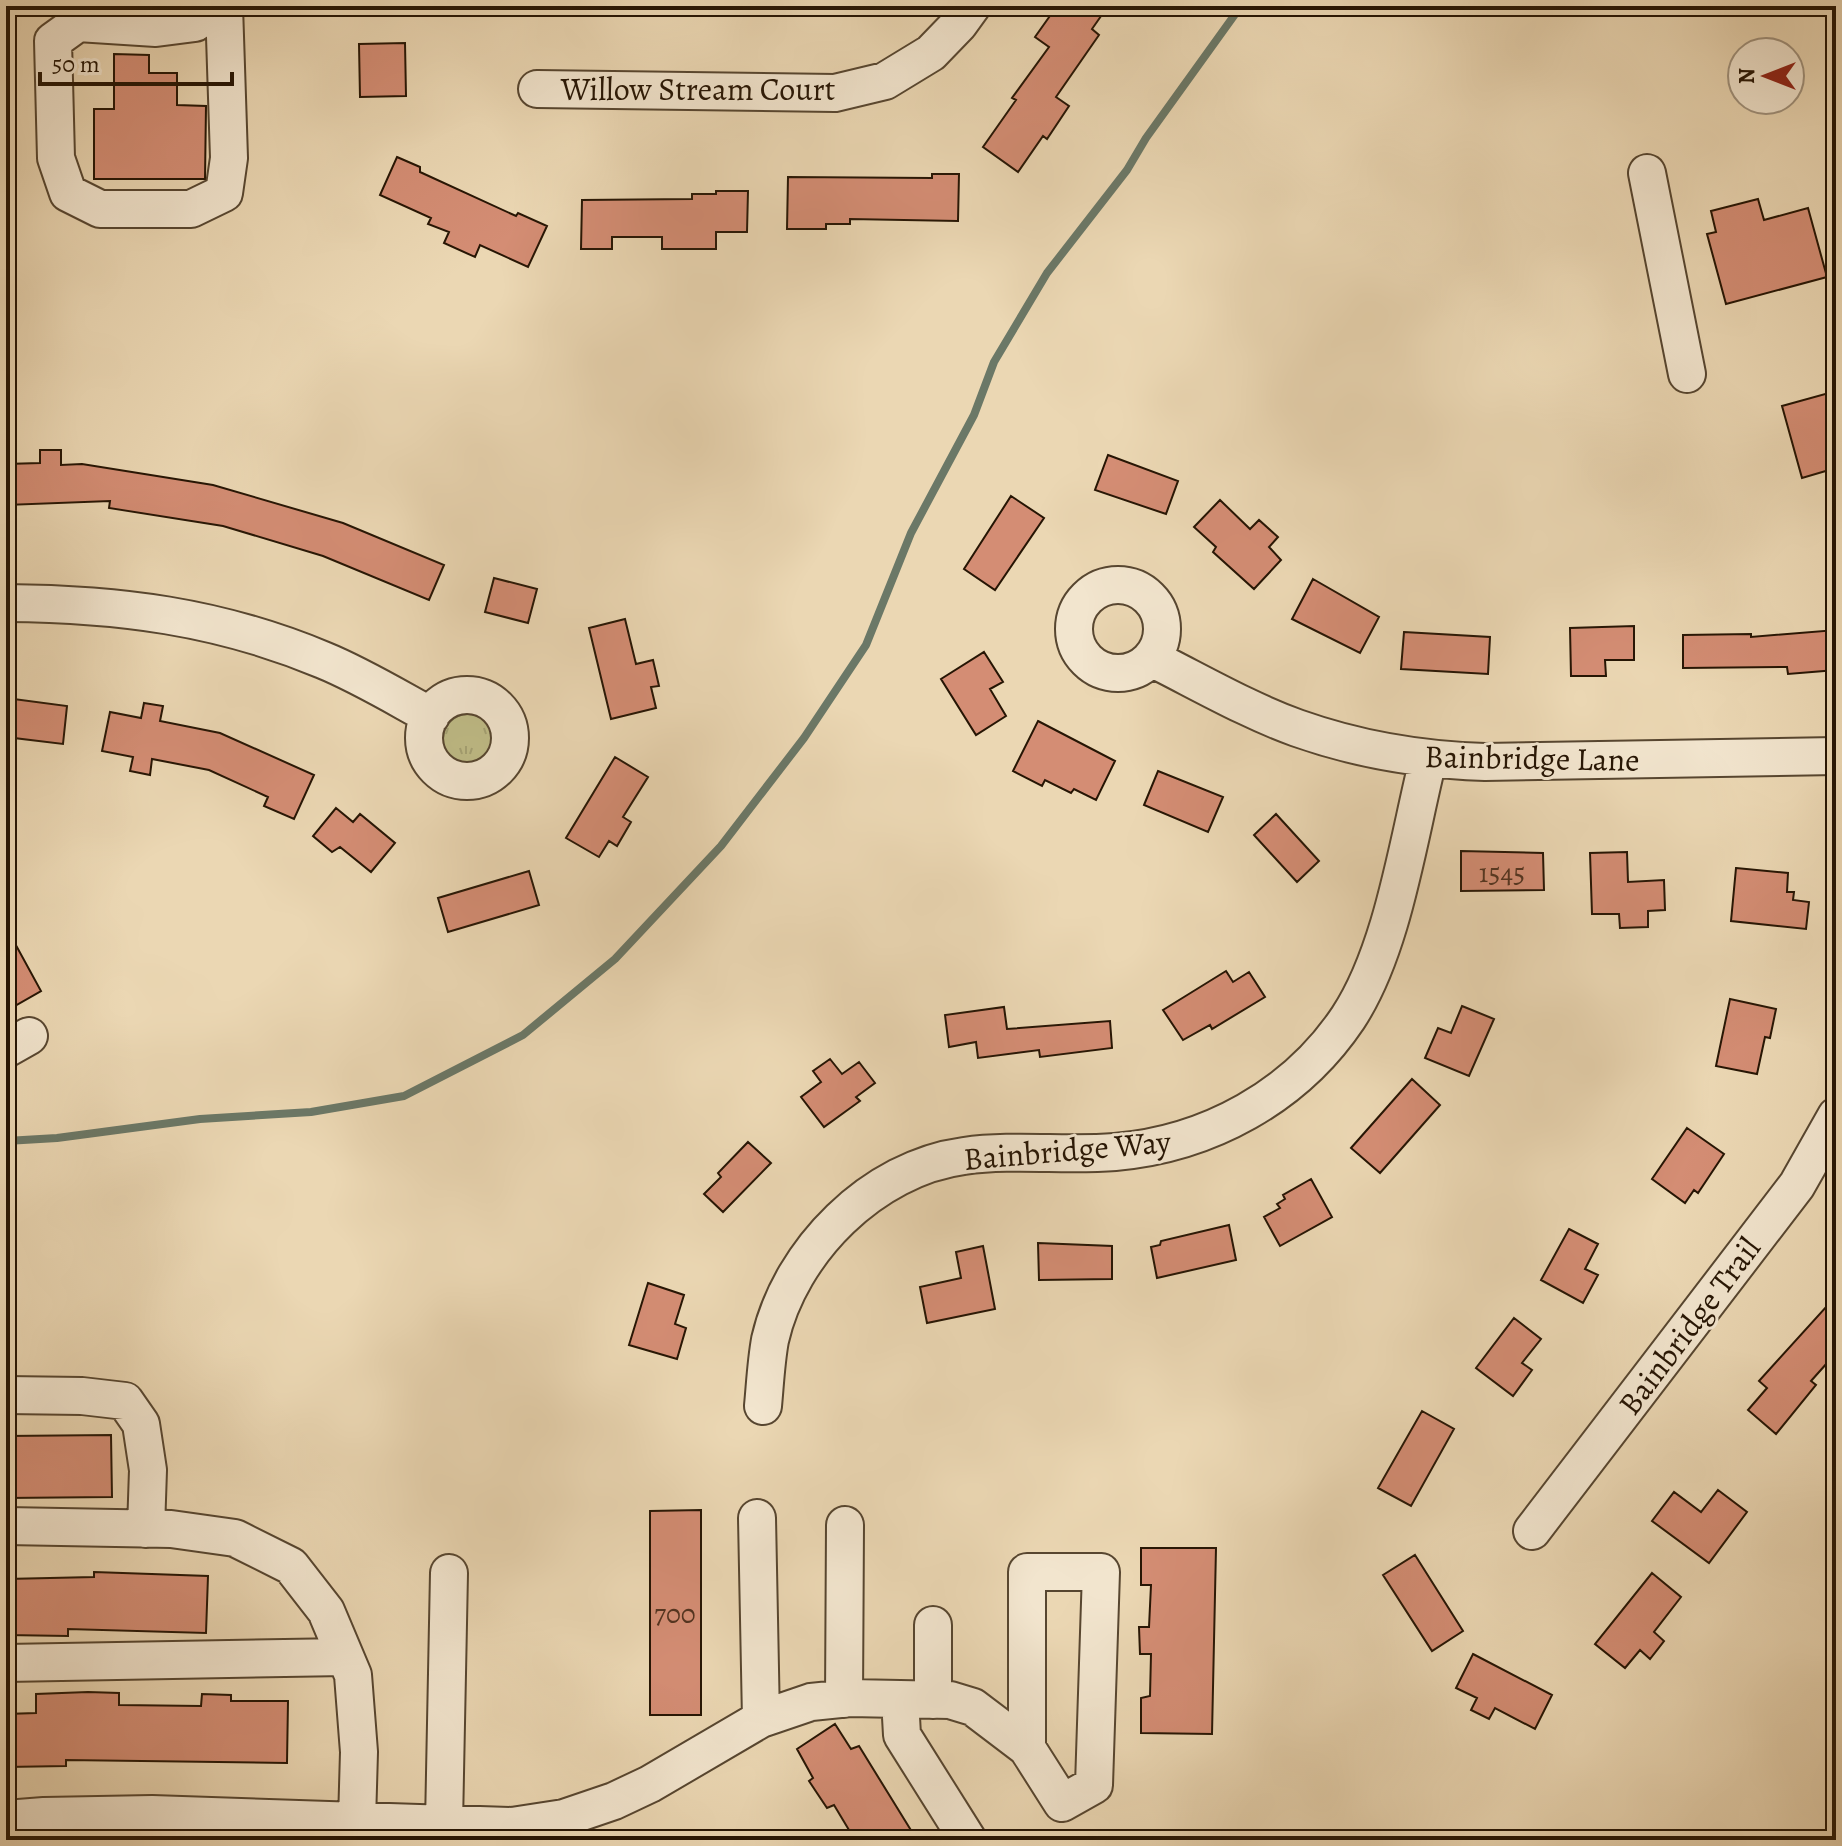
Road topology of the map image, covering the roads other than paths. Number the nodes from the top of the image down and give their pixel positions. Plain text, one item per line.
1 (214, 6) edge
2 (224, 6) edge
3 (972, 6) edge
4 (537, 89) dead end
5 (1647, 173) dead end
6 (1687, 374) dead end
7 (6, 603) edge
8 (1151, 658) dead end
9 (431, 716) dead end
10 (1836, 756) edge
11 (1428, 760) junction
12 (1836, 1116) edge
13 (6, 1395) edge
14 (763, 1406) dead end
15 (757, 1518) dead end
16 (845, 1525) dead end
17 (6, 1526) edge
18 (146, 1529) junction
19 (1532, 1531) dead end
20 (449, 1573) dead end
21 (933, 1625) dead end
22 (345, 1657) junction
23 (6, 1663) edge
24 (844, 1699) junction
25 (916, 1699) junction
26 (761, 1719) junction
27 (1027, 1748) junction
28 (152, 1814) junction
29 (6, 1819) edge
30 (357, 1821) junction
31 (459, 1829) edge
32 (28, 1840) edge
33 (968, 1840) edge

1 - 2 street
3 - 4 street, Willow Stream Court
5 - 6 street
7 - 9 street
8 - 11 street, Bainbridge Lane
10 - 11 street, Bainbridge Lane
11 - 14 street, Bainbridge Way
12 - 19 street, Bainbridge Trail
13 - 18 street
15 - 26 street
16 - 24 street
17 - 18 street
18 - 22 street
20 - 31 street
21 - 25 street
22 - 23 street
22 - 30 street
24 - 25 street
24 - 26 street
25 - 27 street
25 - 33 street
26 - 31 street
27 - 27 street
28 - 29 street
28 - 30 street
28 - 32 street
30 - 31 street

